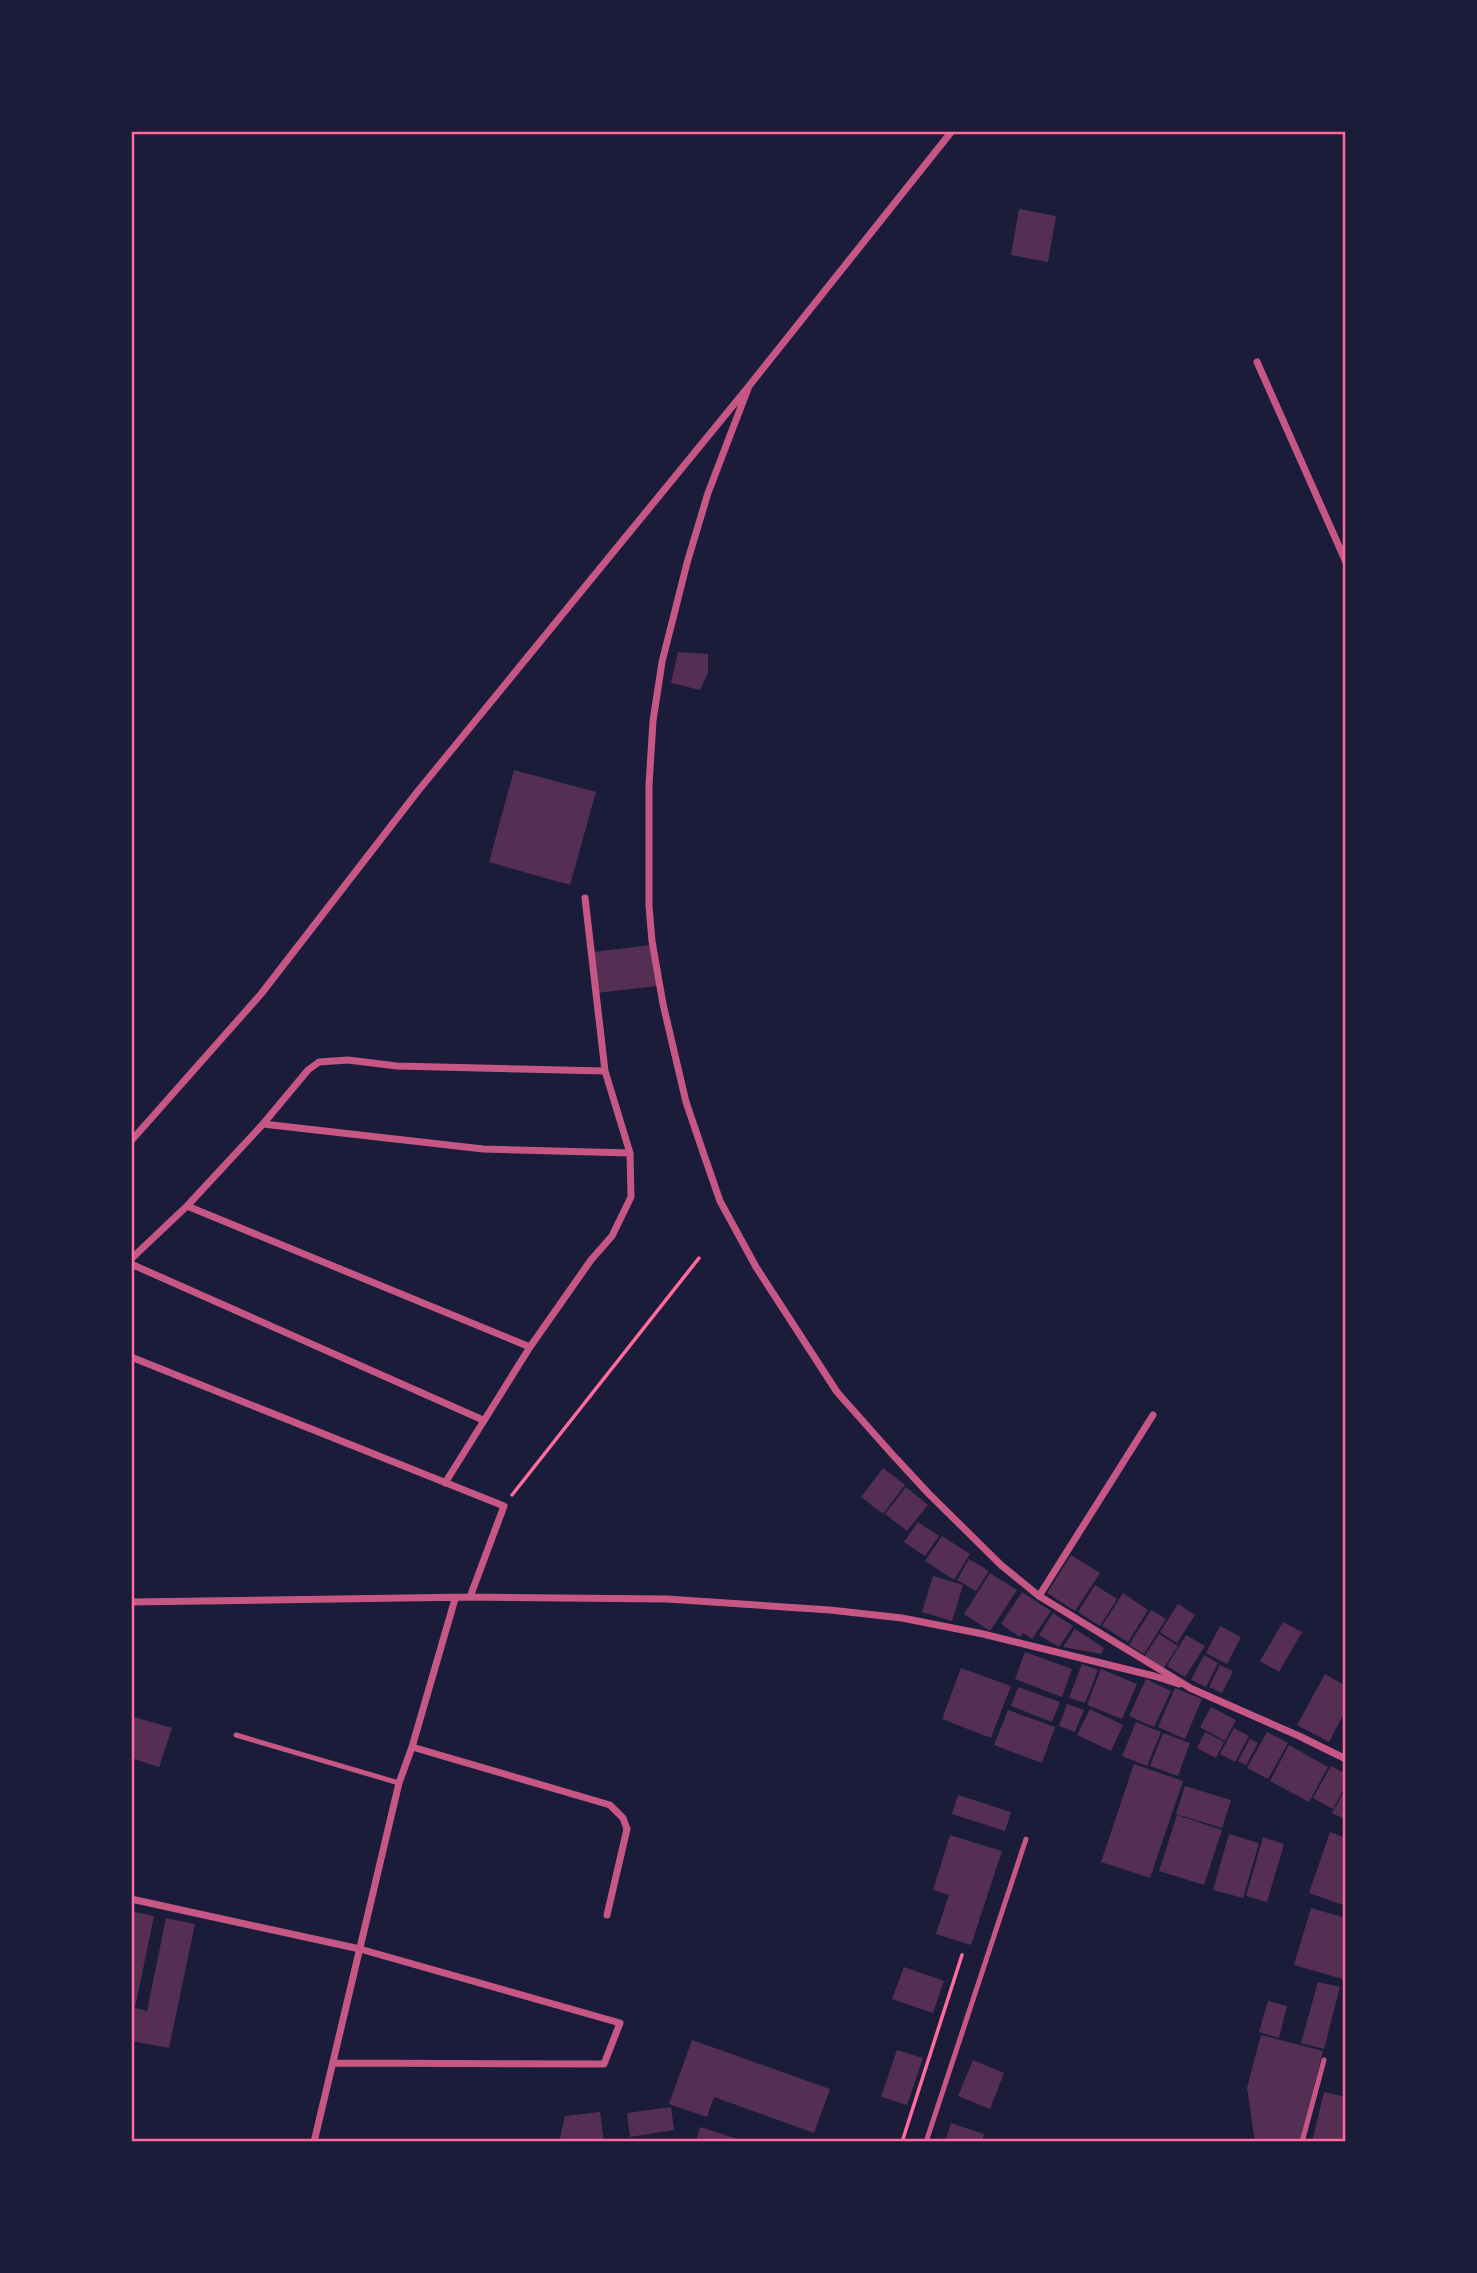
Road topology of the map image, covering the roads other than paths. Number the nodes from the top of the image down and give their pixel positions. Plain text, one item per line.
1 (952, 131) edge
2 (1256, 362) dead end
3 (749, 386) junction
4 (1346, 562) edge
5 (585, 898) dead end
6 (605, 1071) junction
7 (263, 1124) junction
8 (131, 1141) edge
9 (631, 1153) junction
10 (187, 1206) junction
11 (131, 1258) edge
12 (131, 1264) edge
13 (530, 1347) junction
14 (131, 1357) edge
15 (1153, 1415) dead end
16 (483, 1420) junction
17 (445, 1483) junction
18 (1040, 1596) junction
19 (470, 1597) junction
20 (455, 1599) junction
21 (131, 1602) edge
22 (1192, 1689) junction
23 (236, 1735) dead end
24 (412, 1747) junction
25 (1346, 1759) edge
26 (399, 1783) junction
27 (1026, 1839) dead end
28 (131, 1899) edge
29 (607, 1915) dead end
30 (360, 1949) junction
31 (1324, 2060) dead end
32 (333, 2063) junction
33 (314, 2142) edge
34 (926, 2142) edge
35 (1302, 2142) edge

1 - 3 street
2 - 4 street
3 - 8 street
3 - 18 street
5 - 6 street
6 - 7 street
6 - 9 street
7 - 9 street
7 - 10 street
9 - 13 street
10 - 11 street
10 - 13 street
12 - 16 street
13 - 16 street
14 - 17 street
15 - 18 street
16 - 17 street
17 - 19 street
18 - 22 street
19 - 20 street
19 - 22 street
20 - 21 street
20 - 24 street
22 - 25 street
23 - 26 lane
24 - 26 street
24 - 29 street
26 - 30 street
27 - 34 lane
28 - 30 street
30 - 32 street
30 - 32 street
31 - 35 lane
32 - 33 street

